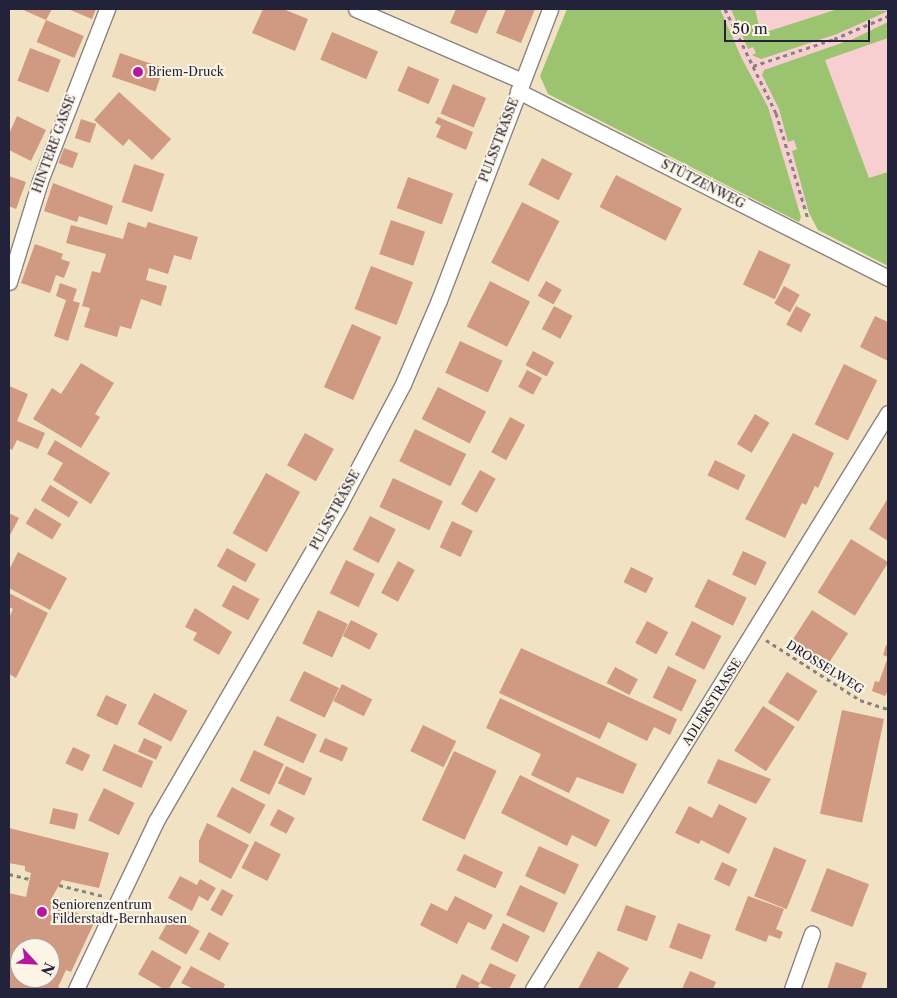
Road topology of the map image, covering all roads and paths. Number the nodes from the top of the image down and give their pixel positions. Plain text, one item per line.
1 (107, 9) edge
2 (356, 9) edge
3 (550, 9) edge
4 (725, 9) edge
5 (888, 16) edge
6 (753, 66) junction
7 (520, 86) junction
8 (810, 222) dead end
9 (888, 278) edge
10 (9, 282) edge
11 (888, 413) edge
12 (755, 633) junction
13 (888, 709) edge
14 (9, 874) edge
15 (29, 879) dead end
16 (59, 885) dead end
17 (118, 900) junction
18 (812, 933) dead end
19 (76, 989) edge
20 (533, 989) edge
21 (792, 989) edge

1 - 10 street, HINTERE GASSE
2 - 7 street, STÜTZENWEG
3 - 7 street, PULSSTRASSE
4 - 6 path
5 - 6 path
6 - 8 path
7 - 9 street, STÜTZENWEG
7 - 17 street, PULSSTRASSE
11 - 12 street, ADLERSTRASSE
12 - 13 path, DROSSELWEG
12 - 20 street, ADLERSTRASSE
14 - 15 path
16 - 17 path
17 - 19 street, PULSSTRASSE
18 - 21 street

